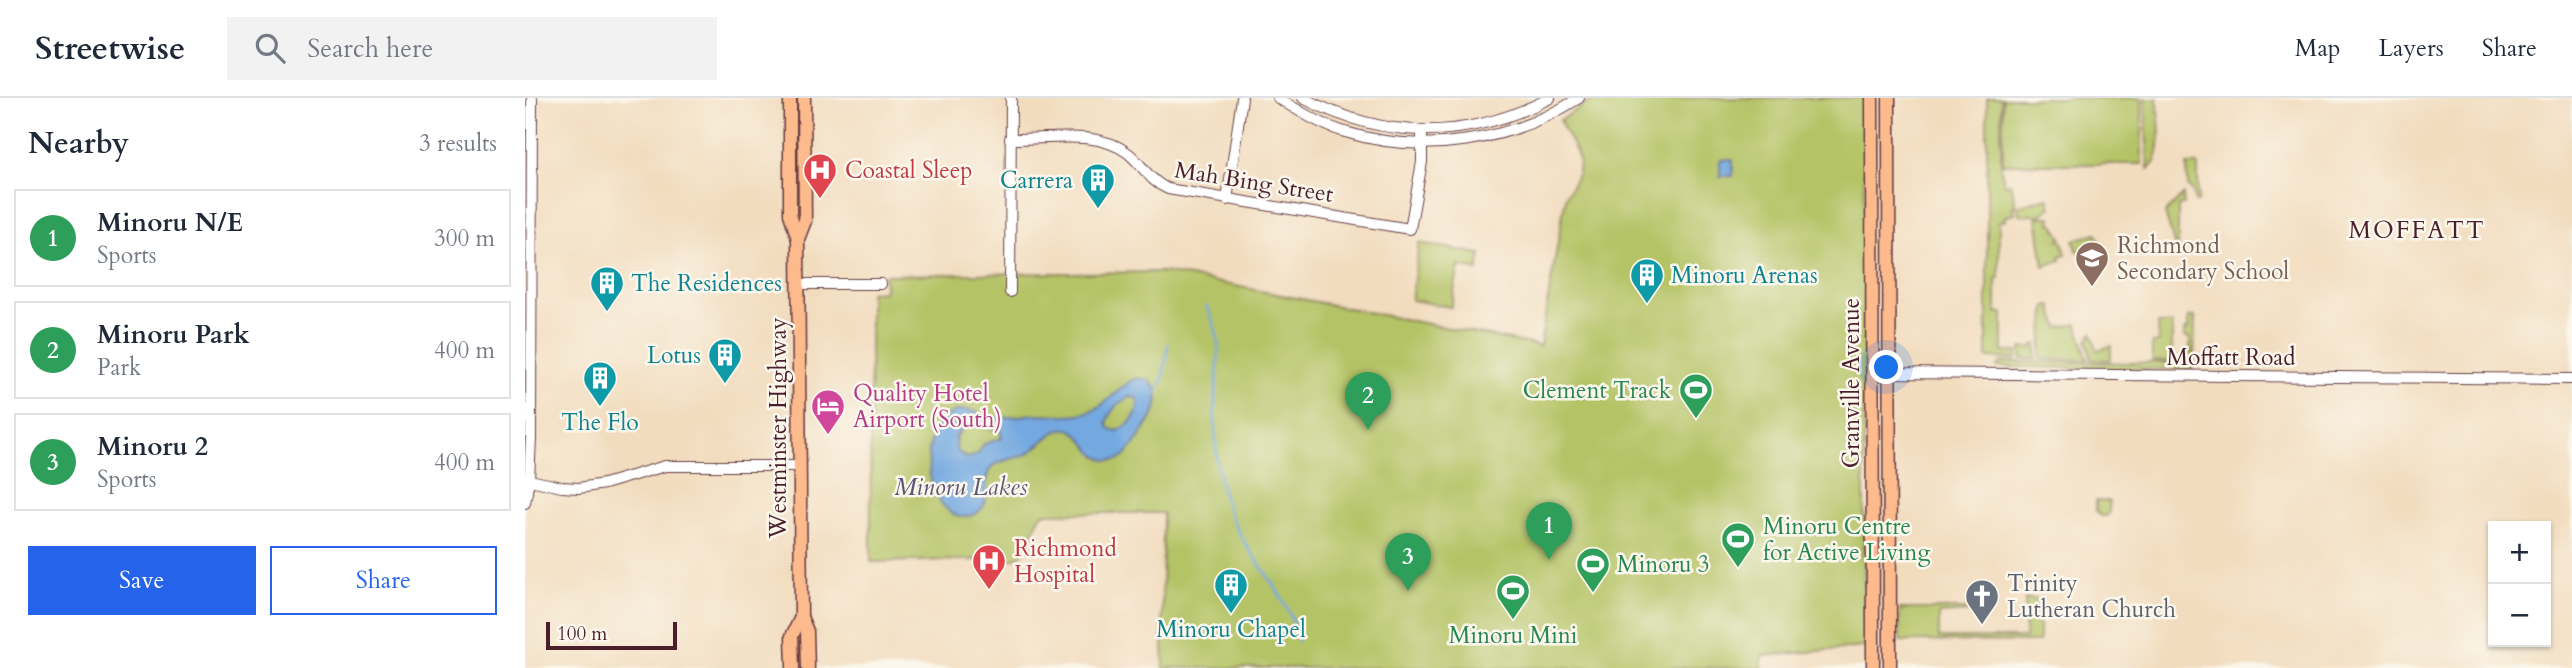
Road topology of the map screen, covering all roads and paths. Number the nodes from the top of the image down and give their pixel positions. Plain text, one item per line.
1 (532, 98) edge
2 (790, 98) edge
3 (804, 98) edge
4 (1011, 98) edge
5 (1242, 98) edge
6 (1278, 98) edge
7 (1303, 98) edge
8 (1550, 98) edge
9 (1579, 98) edge
10 (1873, 98) edge
11 (1889, 98) edge
12 (1422, 131) junction
13 (1010, 139) junction
14 (1422, 145) junction
15 (1227, 200) junction
16 (798, 239) junction
17 (529, 242) edge
18 (798, 284) junction
19 (881, 284) dead end
20 (1010, 292) dead end
21 (1889, 373) junction
22 (2572, 379) edge
23 (799, 466) junction
24 (527, 480) edge
25 (525, 503) edge
26 (801, 617) junction
27 (793, 668) edge
28 (808, 668) edge
29 (1873, 668) edge
30 (1889, 668) edge

1 - 17 street
2 - 16 main road, Westminster Highway
3 - 16 main road, Westminster Highway
4 - 13 street
5 - 15 street
6 - 14 street
7 - 12 street
8 - 12 street
9 - 14 street
10 - 29 main road, Granville Avenue
11 - 21 main road, Granville Avenue
12 - 14 street, Mah Bing Street
13 - 15 street, Mah Bing Street
13 - 20 street
14 - 15 street, Mah Bing Street
16 - 18 main road, Westminster Highway
17 - 24 street
18 - 19 street
18 - 23 main road, Westminster Highway
21 - 22 street, Moffatt Road
21 - 30 main road, Granville Avenue
23 - 24 street
23 - 26 main road, Westminster Highway
24 - 25 street
26 - 27 main road, Westminster Highway
26 - 28 main road, Westminster Highway

